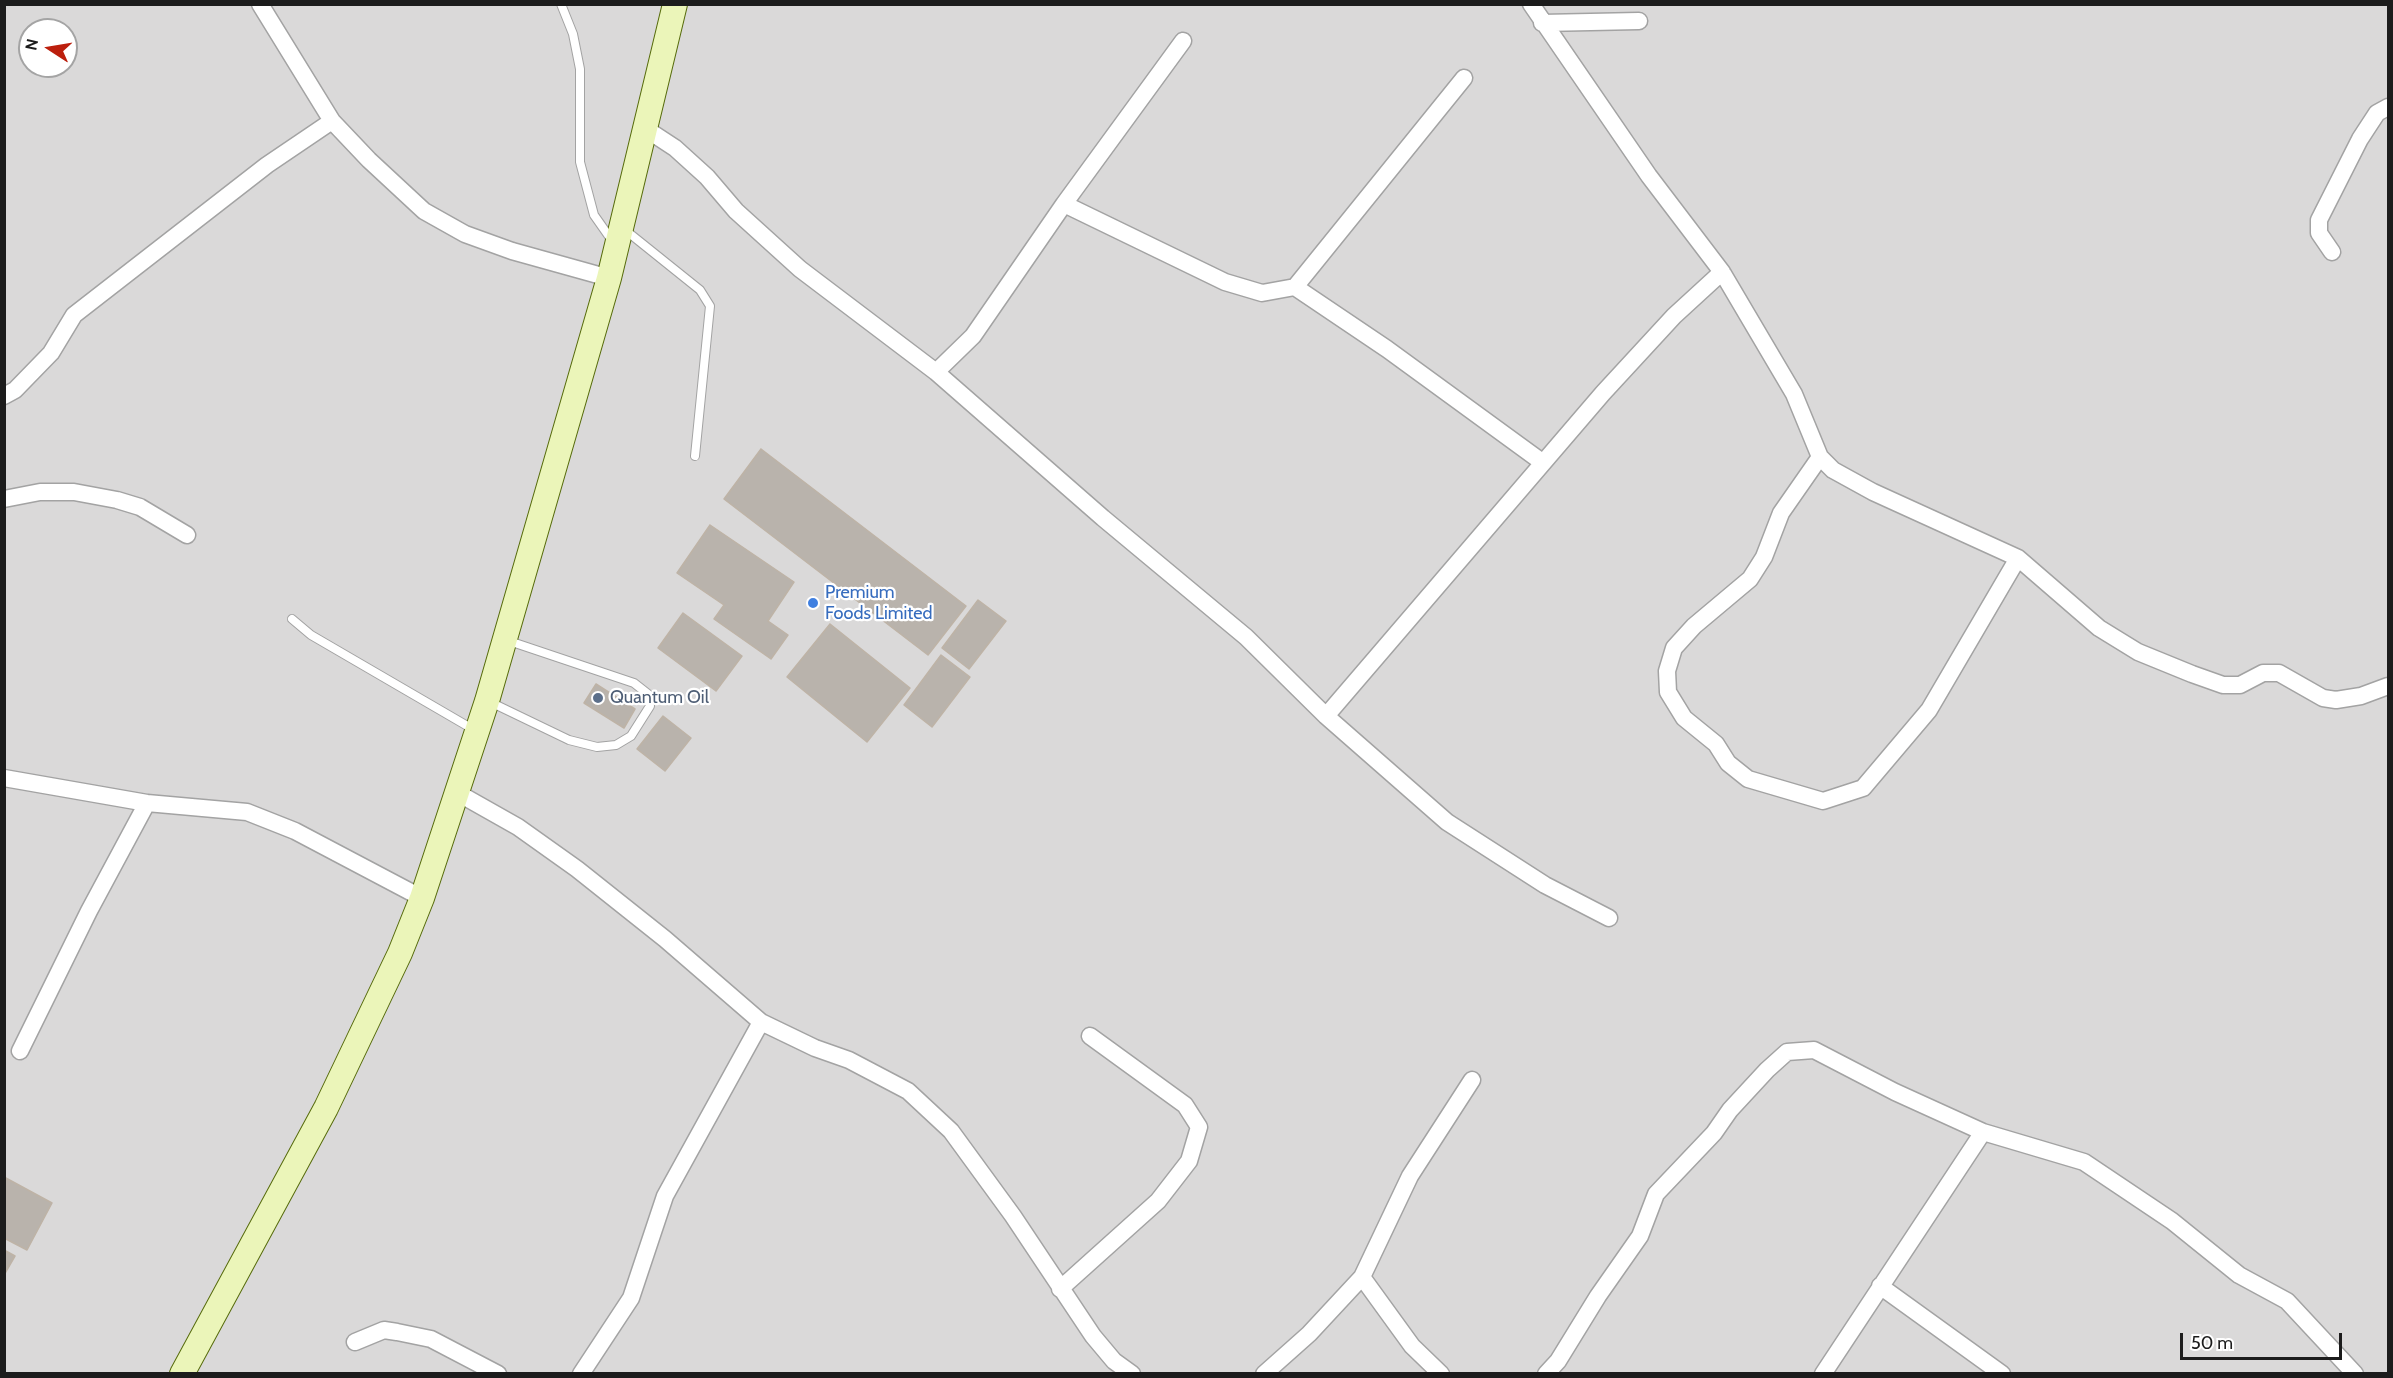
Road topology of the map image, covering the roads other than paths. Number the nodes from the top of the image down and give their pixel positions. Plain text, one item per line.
1 (260, 4) edge
2 (561, 4) edge
3 (675, 4) edge
4 (1531, 4) edge
5 (1639, 21) dead end
6 (1542, 23) junction
7 (1183, 41) dead end
8 (1464, 78) dead end
9 (2388, 107) edge
10 (332, 121) junction
11 (645, 129) junction
12 (1064, 204) junction
13 (619, 237) junction
14 (2332, 252) dead end
15 (1722, 272) junction
16 (609, 278) junction
17 (1295, 287) junction
18 (936, 372) junction
19 (4, 396) edge
20 (695, 456) dead end
21 (1820, 457) junction
22 (1542, 462) junction
23 (4, 499) edge
24 (187, 535) dead end
25 (2018, 558) junction
26 (292, 619) dead end
27 (505, 639) junction
28 (2388, 686) edge
29 (488, 701) junction
30 (1326, 716) junction
31 (477, 731) junction
32 (4, 778) edge
33 (456, 792) junction
34 (147, 802) junction
35 (422, 898) junction
36 (1609, 918) dead end
37 (761, 1022) junction
38 (1090, 1036) dead end
39 (20, 1051) dead end
40 (1472, 1080) dead end
41 (1983, 1132) junction
42 (1362, 1277) junction
43 (1880, 1286) junction
44 (1060, 1289) junction
45 (355, 1342) dead end
46 (182, 1374) edge
47 (498, 1374) edge
48 (580, 1374) edge
49 (1132, 1374) edge
50 (1264, 1374) edge
51 (1441, 1374) edge
52 (1546, 1374) edge
53 (1823, 1374) edge
54 (2002, 1374) edge
55 (2355, 1374) edge

1 - 10 street
2 - 13 lane
3 - 11 main road
4 - 6 street
5 - 6 street
6 - 15 street
7 - 12 street
8 - 17 street
9 - 14 street
10 - 16 street
10 - 19 street
11 - 13 main road
11 - 18 street
12 - 17 street
12 - 18 street
13 - 16 main road
13 - 20 lane
15 - 21 street
15 - 22 street
16 - 27 main road
17 - 22 street
18 - 30 street
21 - 25 street
21 - 25 street
22 - 30 street
23 - 24 street
25 - 28 street
26 - 31 lane
27 - 29 main road
27 - 29 lane
29 - 31 main road
30 - 36 street
31 - 33 main road
32 - 34 street
33 - 35 main road
33 - 37 street
34 - 35 street
34 - 39 street
35 - 46 main road
37 - 44 street
37 - 48 street
38 - 44 street
40 - 42 street
41 - 43 street
41 - 52 street
41 - 55 street
42 - 50 street
42 - 51 street
43 - 53 street
43 - 54 street
44 - 49 street
45 - 47 street

